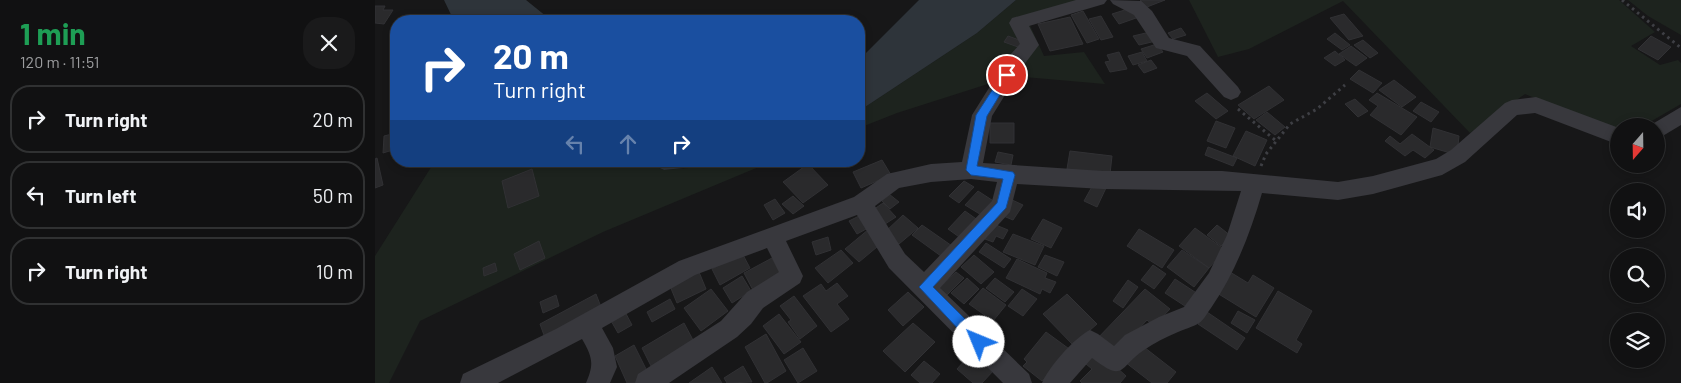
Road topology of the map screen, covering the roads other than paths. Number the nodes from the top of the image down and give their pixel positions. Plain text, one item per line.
1 (1098, 0) edge
2 (1119, 0) edge
3 (1231, 92) road end
4 (1681, 115) edge
5 (1665, 126) edge
6 (1610, 134) edge
7 (971, 170) junction
8 (1009, 175) junction
9 (1254, 183) junction
10 (863, 204) junction
11 (773, 237) junction
12 (925, 287) junction
13 (587, 325) junction
14 (472, 383) edge
15 (598, 383) edge
16 (647, 383) edge
17 (1020, 383) edge
18 (1054, 383) edge

1 - 7 street
2 - 3 street
4 - 5 street
6 - 9 street
7 - 8 street
7 - 10 street
8 - 9 street
8 - 12 street
9 - 18 street
10 - 11 street
10 - 12 street
11 - 13 street
11 - 16 street
12 - 17 street
13 - 14 street
13 - 15 street

